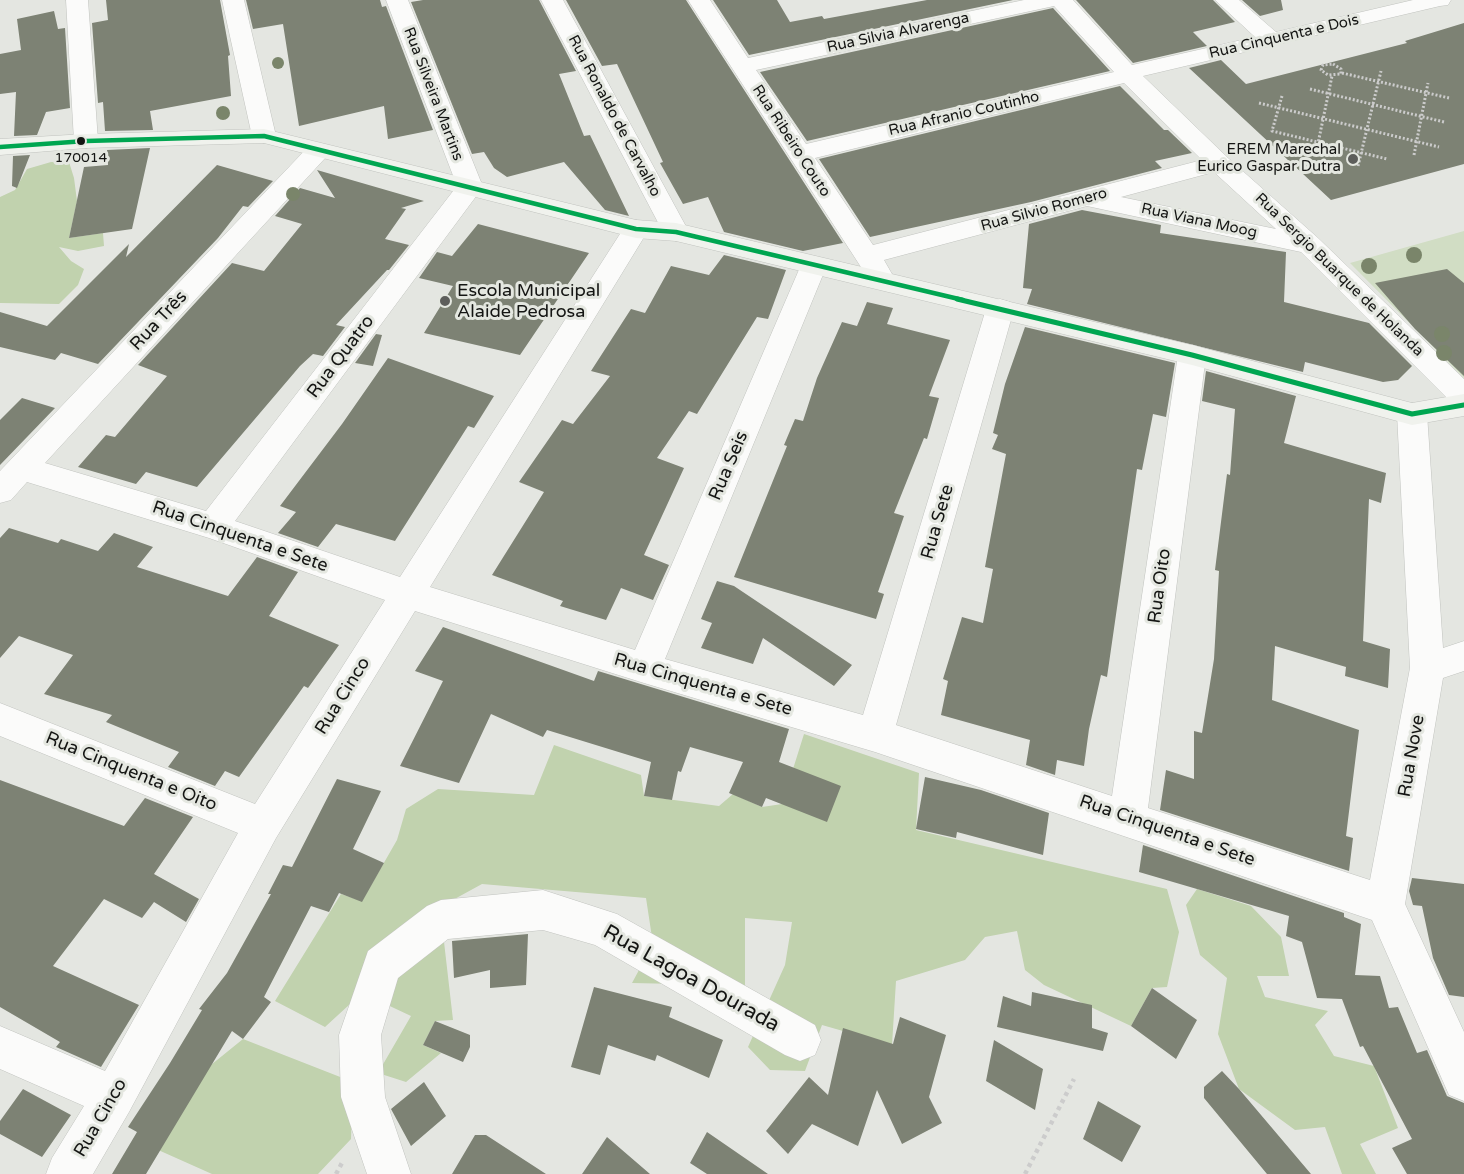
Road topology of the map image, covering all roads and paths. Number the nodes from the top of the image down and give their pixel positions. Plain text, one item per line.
1 (77, 0) edge
2 (233, 0) edge
3 (397, 0) edge
4 (552, 0) edge
5 (699, 0) edge
6 (1054, 0) edge
7 (1062, 0) edge
8 (1226, 0) edge
9 (1440, 0) edge
10 (1392, 5) edge
11 (1271, 39) junction
12 (742, 66) junction
13 (1381, 71) dead end
14 (1342, 73) junction
15 (1129, 74) junction
16 (1332, 76) junction
17 (1378, 81) junction
18 (1428, 83) dead end
19 (1310, 89) dead end
20 (1426, 92) junction
21 (1329, 93) junction
22 (1282, 96) dead end
23 (1449, 98) dead end
24 (1259, 103) dead end
25 (1373, 104) junction
26 (1278, 107) junction
27 (1422, 116) junction
28 (1323, 118) junction
29 (1444, 122) dead end
30 (1367, 129) junction
31 (264, 136) junction
32 (86, 141) junction
33 (1417, 141) junction
34 (1318, 142) junction
35 (0, 147) edge
36 (1439, 147) dead end
37 (318, 151) junction
38 (1316, 153) dead end
39 (1362, 153) junction
40 (798, 154) junction
41 (1414, 155) dead end
42 (1387, 159) dead end
43 (1220, 163) junction
44 (1358, 166) dead end
45 (470, 187) junction
46 (1089, 199) junction
47 (636, 229) junction
48 (676, 232) junction
49 (1309, 244) junction
50 (869, 255) junction
51 (814, 265) junction
52 (884, 281) junction
53 (1000, 309) junction
54 (1192, 355) junction
55 (1464, 397) edge
56 (1464, 405) edge
57 (1412, 414) junction
58 (10, 480) edge
59 (213, 526) junction
60 (407, 594) junction
61 (1464, 656) edge
62 (644, 668) junction
63 (1427, 668) junction
64 (0, 719) edge
65 (875, 735) junction
66 (1128, 817) junction
67 (263, 825) junction
68 (1385, 904) junction
69 (800, 1040) dead end
70 (0, 1047) edge
71 (1074, 1079) dead end
72 (1464, 1080) edge
73 (114, 1097) junction
74 (68, 1174) edge
75 (389, 1174) edge
76 (1025, 1174) edge

1 - 32 street
2 - 31 street
3 - 45 street, Rua Silveira Martins
4 - 48 street, Rua Ronaldo de Carvalho
5 - 12 street, Rua Ribeiro Couto
6 - 12 street, Rua Silvia Alvarenga
7 - 15 street, Rua Sergio Buarque de Holanda
8 - 11 street
9 - 10 street, Rua Cinquenta e Dois
10 - 11 street, Rua Cinquenta e Dois
11 - 15 street, Rua Cinquenta e Dois
12 - 40 street, Rua Ribeiro Couto
13 - 17 path
14 - 16 path
14 - 16 path
14 - 17 path
15 - 40 street, Rua Afranio Coutinho
15 - 43 street, Rua Sergio Buarque de Holanda
16 - 21 path
17 - 20 path
17 - 25 path
18 - 20 path
19 - 21 path
20 - 23 path
20 - 27 path
21 - 25 path
21 - 28 path
22 - 26 path
24 - 26 path
25 - 27 path
25 - 30 path
26 - 28 path
26 - 34 path
27 - 29 path
27 - 33 path
28 - 30 path
28 - 34 path
30 - 33 path
30 - 39 path
31 - 32 street
31 - 37 street
32 - 35 street
33 - 36 path
33 - 41 path
34 - 38 path
34 - 39 path
37 - 45 street
37 - 58 street, Rua Três
39 - 42 path
39 - 44 path
40 - 50 street, Rua Ribeiro Couto
43 - 46 street, Rua Silvio Romero
43 - 49 street, Rua Sergio Buarque de Holanda
45 - 47 street
45 - 59 street, Rua Quatro
46 - 49 street, Rua Viana Moog
46 - 50 street, Rua Silvio Romero
47 - 48 street
47 - 60 street, Rua Cinco
48 - 51 street
49 - 55 street, Rua Sergio Buarque de Holanda
50 - 52 street, Rua Ribeiro Couto
51 - 52 street
51 - 62 street, Rua Seis
52 - 53 street
53 - 54 street
53 - 65 street, Rua Sete
54 - 57 street
54 - 66 street, Rua Oito
56 - 57 street
57 - 63 street, Rua Nove
58 - 59 street, Rua Cinquenta e Sete
59 - 60 street, Rua Cinquenta e Sete
60 - 62 street, Rua Cinquenta e Sete
60 - 67 street, Rua Cinco
61 - 63 street
62 - 65 street, Rua Cinquenta e Sete
63 - 68 street, Rua Nove
64 - 67 street, Rua Cinquenta e Oito
65 - 66 street, Rua Cinquenta e Sete
66 - 68 street, Rua Cinquenta e Sete
67 - 73 street, Rua Cinco
68 - 72 street
69 - 75 street, Rua Lagoa Dourada
70 - 73 street
71 - 76 path
73 - 74 street, Rua Cinco

